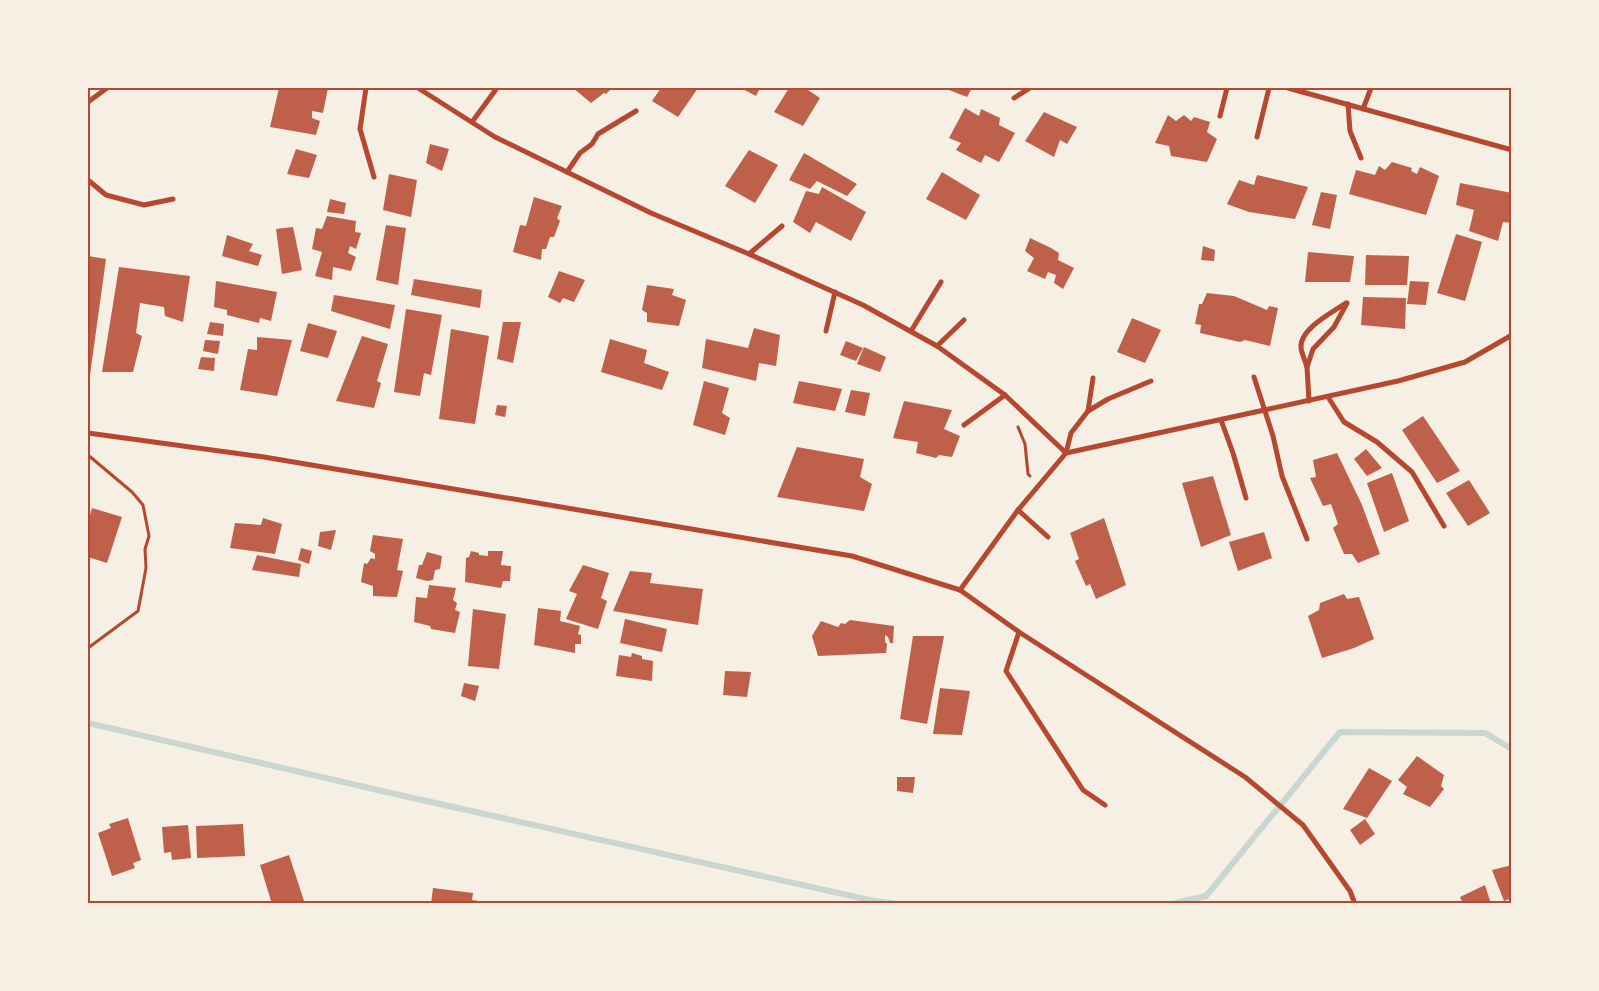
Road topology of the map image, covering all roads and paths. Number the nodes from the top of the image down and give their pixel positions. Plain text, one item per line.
1 (107, 88) edge
2 (366, 88) edge
3 (418, 88) edge
4 (497, 88) edge
5 (1030, 88) edge
6 (1226, 88) edge
7 (1269, 88) edge
8 (1288, 88) edge
9 (1371, 88) edge
10 (1014, 98) dead end
11 (88, 102) edge
12 (1348, 104) junction
13 (1363, 109) junction
14 (636, 111) dead end
15 (1220, 116) dead end
16 (472, 122) junction
17 (1257, 137) dead end
18 (1512, 150) edge
19 (1361, 158) dead end
20 (567, 172) junction
21 (374, 178) dead end
22 (88, 180) edge
23 (173, 199) dead end
24 (782, 226) dead end
25 (749, 254) junction
26 (941, 282) dead end
27 (835, 292) junction
28 (964, 320) dead end
29 (911, 331) junction
30 (826, 332) dead end
31 (1512, 335) edge
32 (937, 346) junction
33 (1307, 367) junction
34 (1254, 377) dead end
35 (1093, 378) dead end
36 (1151, 381) dead end
37 (1005, 395) junction
38 (1328, 396) junction
39 (1308, 401) junction
40 (1264, 410) junction
41 (1088, 411) junction
42 (1221, 420) junction
43 (1015, 421) dead end
44 (964, 425) dead end
45 (88, 433) edge
46 (1066, 453) junction
47 (88, 455) edge
48 (1040, 485) junction
49 (1246, 498) dead end
50 (1018, 510) junction
51 (1444, 526) dead end
52 (1048, 537) dead end
53 (1307, 539) dead end
54 (960, 590) junction
55 (1018, 632) junction
56 (88, 648) edge
57 (1105, 805) dead end
58 (1355, 904) edge

1 - 11 street
2 - 21 street
3 - 16 street
4 - 16 street
5 - 10 street
6 - 15 street
7 - 17 street
8 - 12 street
9 - 13 street
12 - 13 street
12 - 19 street
13 - 18 street
14 - 20 street
16 - 20 street
20 - 25 street
22 - 23 street
24 - 25 street
25 - 27 street
26 - 29 street
27 - 29 street
27 - 30 street
28 - 32 street
29 - 32 street
31 - 38 street
32 - 37 street
33 - 33 street
33 - 39 street
34 - 40 street
35 - 41 street
36 - 41 street
37 - 44 street
37 - 46 street
38 - 39 street
38 - 51 street
39 - 40 street
40 - 42 street
40 - 53 street
41 - 46 street
42 - 46 street
42 - 49 street
43 - 48 path
45 - 54 street
46 - 48 street
47 - 56 path
48 - 50 street
50 - 52 street
50 - 54 street
54 - 55 street
55 - 57 street
55 - 58 street

